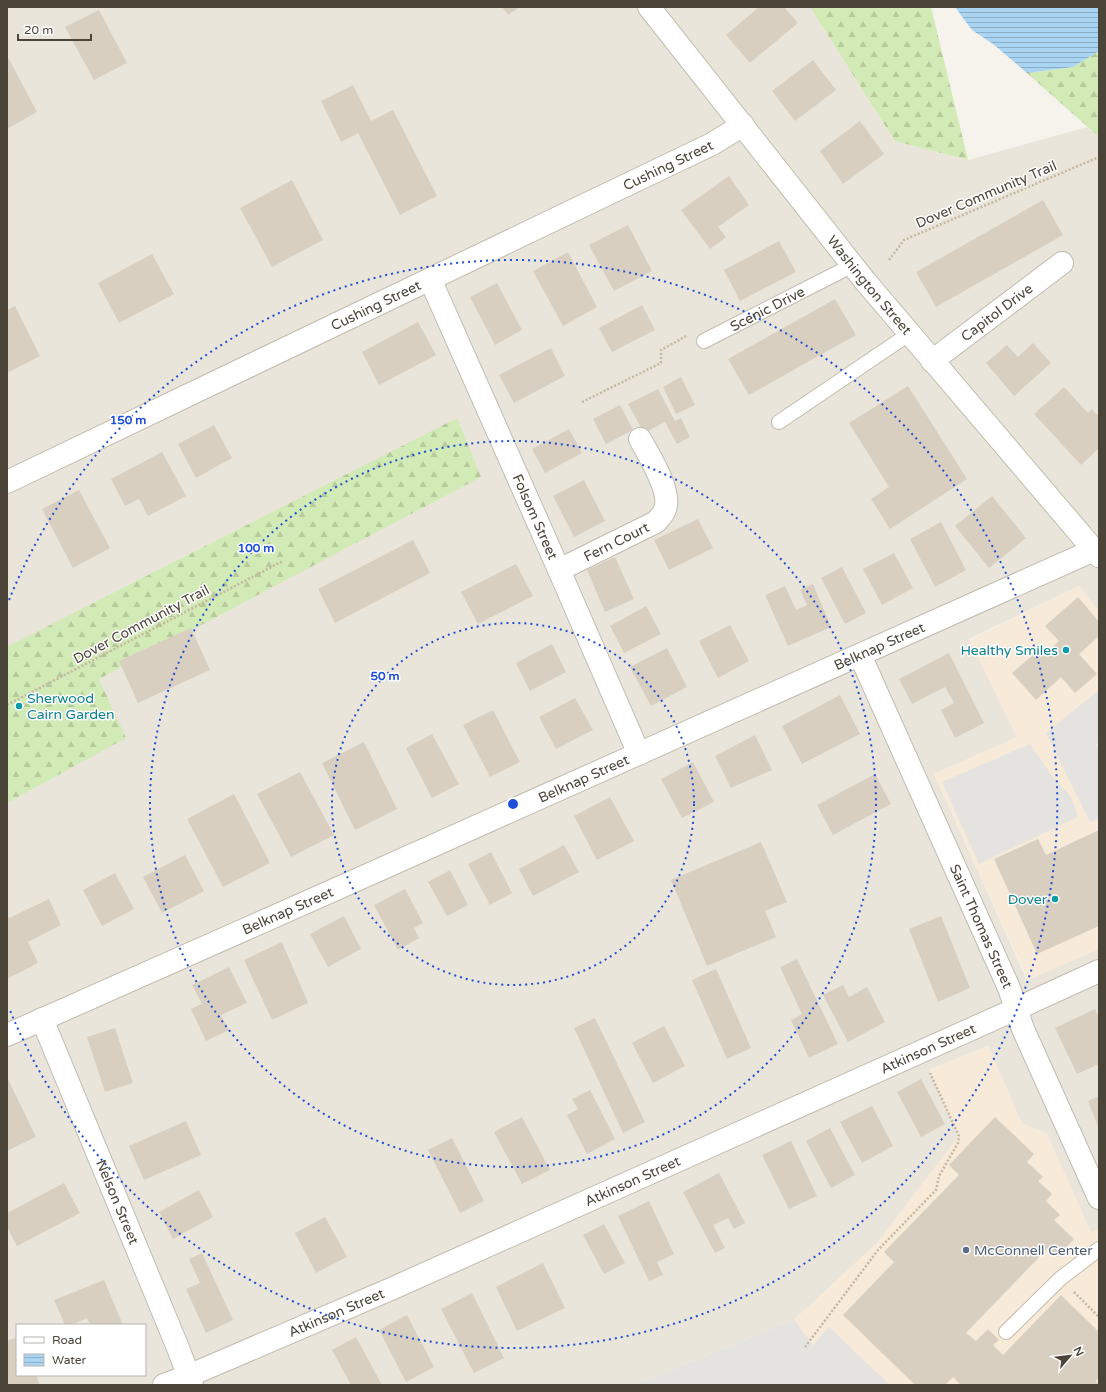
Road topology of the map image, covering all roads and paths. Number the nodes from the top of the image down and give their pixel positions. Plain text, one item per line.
1 (649, 7) edge
2 (743, 125) junction
3 (1099, 157) edge
4 (889, 260) dead end
5 (1062, 263) dead end
6 (853, 265) junction
7 (430, 279) junction
8 (909, 334) junction
9 (704, 341) joint
10 (932, 361) junction
11 (582, 402) dead end
12 (779, 422) dead end
13 (640, 439) dead end
14 (7, 482) edge
15 (1096, 553) edge
16 (283, 561) dead end
17 (559, 570) junction
18 (860, 655) junction
19 (7, 705) edge
20 (640, 754) junction
21 (1099, 971) edge
22 (1016, 1009) junction
23 (42, 1019) junction
24 (7, 1034) edge
25 (929, 1070) dead end
26 (1099, 1198) edge
27 (1099, 1249) edge
28 (1060, 1278) junction
29 (1099, 1317) edge
30 (1006, 1332) dead end
31 (805, 1347) dead end
32 (190, 1380) edge
33 (164, 1385) edge

1 - 2 street, Washington Street
2 - 6 street, Washington Street
2 - 7 street, Cushing Street
3 - 4 path, Dover Community Trail
5 - 10 street, Capitol Drive
6 - 8 street, Washington Street
6 - 9 lane, Scenic Drive
7 - 14 street, Cushing Street
7 - 17 street, Folsom Street
8 - 10 street, Washington Street
8 - 12 lane
9 - 11 path
10 - 15 street, Washington Street
13 - 17 street, Fern Court
15 - 18 street, Belknap Street
16 - 19 path, Dover Community Trail
17 - 20 street, Folsom Street
18 - 20 street, Belknap Street
18 - 22 street, Saint Thomas Street
20 - 23 street, Belknap Street
21 - 22 street, Atkinson Street
22 - 26 street, Saint Thomas Street
22 - 32 street, Atkinson Street
23 - 24 street, Belknap Street
23 - 32 street, Nelson Street
25 - 31 path
27 - 28 lane
28 - 29 path
28 - 30 lane
32 - 33 street, Atkinson Street

